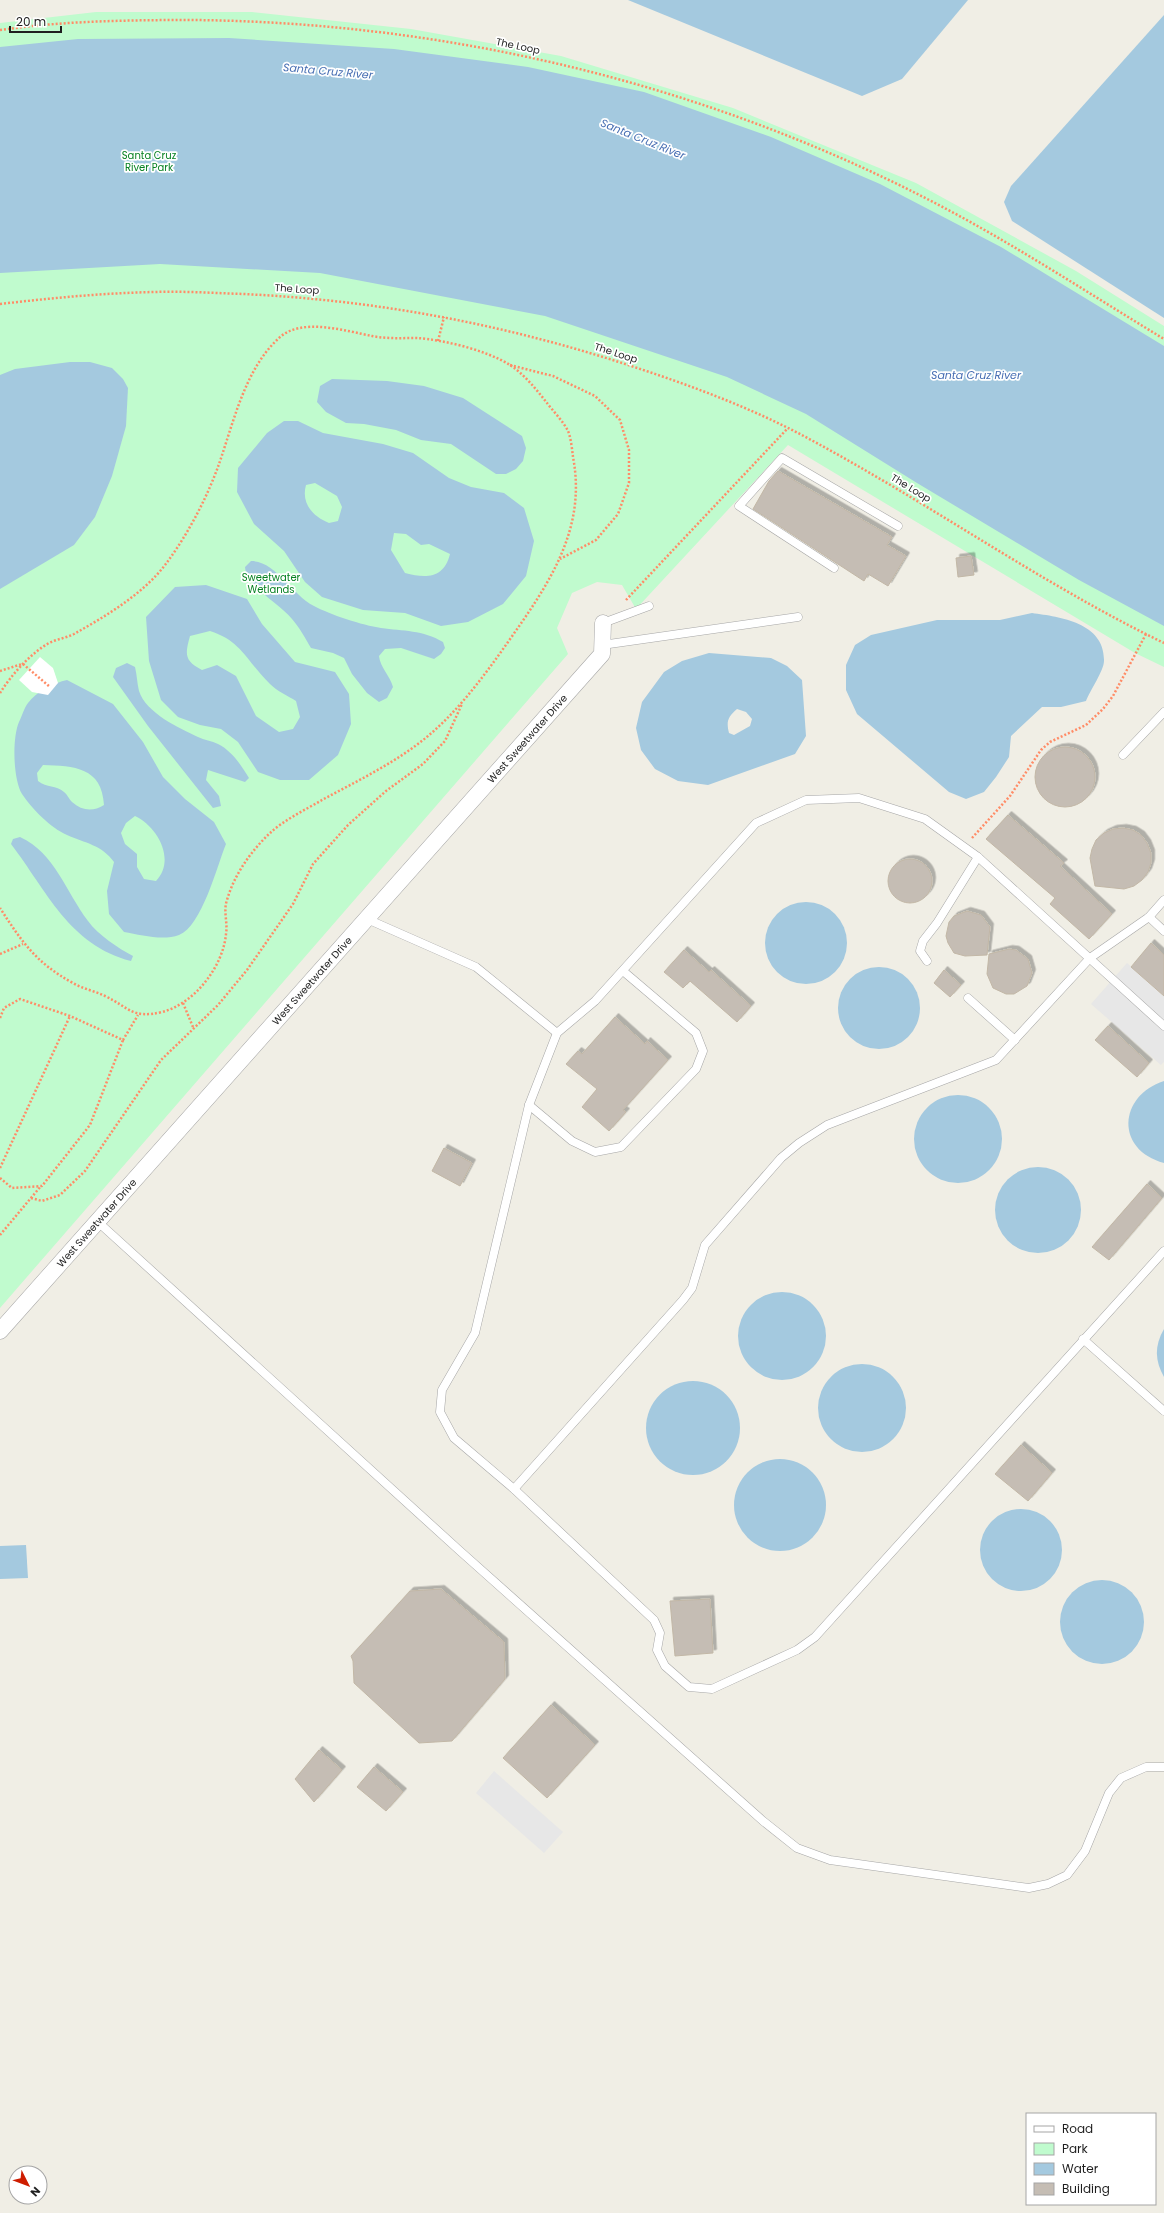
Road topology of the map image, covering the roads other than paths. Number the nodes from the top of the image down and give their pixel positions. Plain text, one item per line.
1 (898, 526) dead end
2 (834, 568) dead end
3 (649, 606) dead end
4 (798, 617) dead end
5 (603, 623) joint
6 (602, 645) junction
7 (1164, 712) edge
8 (1122, 755) dead end
9 (978, 857) junction
10 (1164, 900) edge
11 (1149, 917) junction
12 (367, 919) junction
13 (1164, 931) edge
14 (1090, 958) junction
15 (927, 961) dead end
16 (623, 971) junction
17 (968, 998) dead end
18 (1164, 1026) edge
19 (557, 1033) junction
20 (1015, 1040) junction
21 (528, 1104) junction
22 (98, 1222) junction
23 (1164, 1251) edge
24 (0, 1331) edge
25 (1084, 1339) junction
26 (1164, 1410) edge
27 (514, 1489) junction
28 (1164, 1767) edge

1 - 2 lane
3 - 5 lane
4 - 6 lane
5 - 6 street, West Sweetwater Drive
6 - 12 street, West Sweetwater Drive
7 - 8 lane
9 - 14 lane
9 - 15 lane
9 - 16 lane
10 - 11 lane
11 - 13 lane
11 - 14 lane
12 - 19 lane
12 - 22 street, West Sweetwater Drive
14 - 18 lane
14 - 20 lane
16 - 19 lane
16 - 21 lane
17 - 20 lane
19 - 21 lane
20 - 27 lane
21 - 27 lane
22 - 24 street, West Sweetwater Drive
22 - 28 lane
23 - 25 lane
25 - 26 lane
25 - 27 lane

